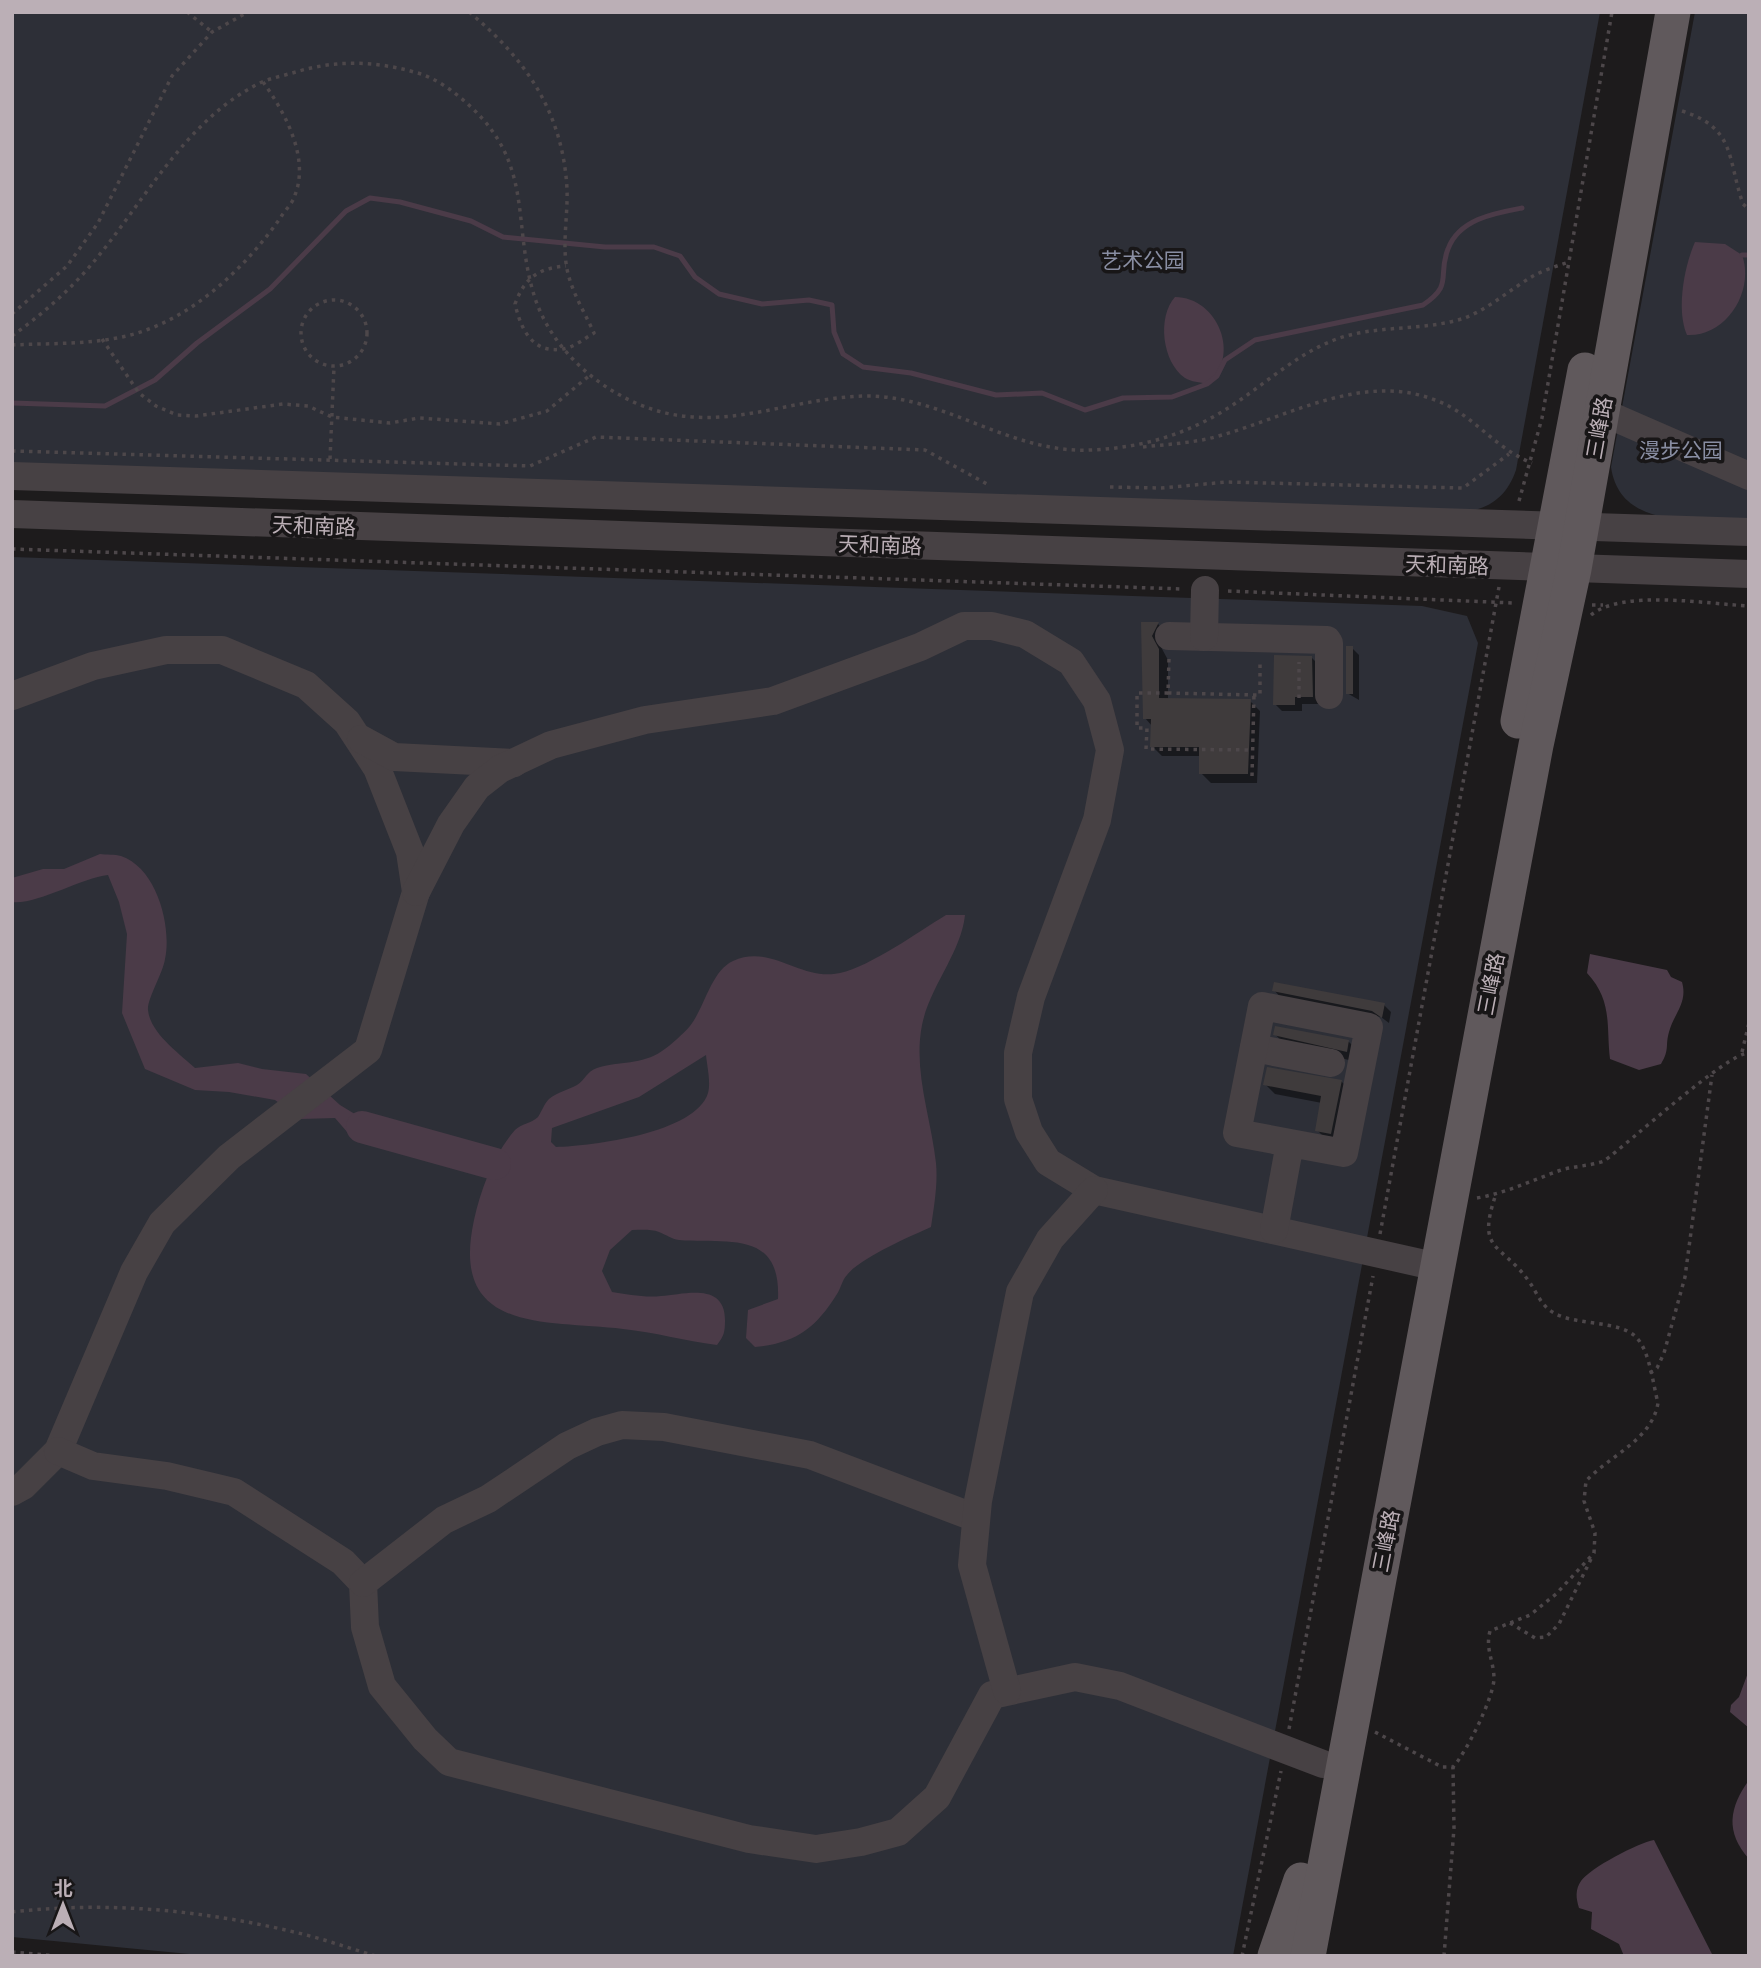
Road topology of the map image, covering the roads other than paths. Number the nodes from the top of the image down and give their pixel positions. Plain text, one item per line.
1 (1652, 12) edge
2 (1673, 12) edge
3 (1602, 412) junction
4 (12, 476) edge
5 (1749, 476) edge
6 (12, 514) edge
7 (1568, 527) junction
8 (1749, 532) edge
9 (1560, 569) junction
10 (1749, 574) edge
11 (1205, 590) road end
12 (1169, 636) road end
13 (1204, 637) junction
14 (1329, 695) dead end
15 (12, 696) edge
16 (356, 736) junction
17 (514, 762) junction
18 (416, 892) junction
19 (1254, 1048) junction
20 (1331, 1063) dead end
21 (1290, 1143) junction
22 (1094, 1190) junction
23 (1274, 1230) junction
24 (1427, 1265) junction
25 (58, 1451) junction
26 (12, 1492) edge
27 (976, 1518) junction
28 (363, 1583) junction
29 (1007, 1691) junction
30 (1323, 1763) junction
31 (1312, 1881) junction
32 (1275, 1956) edge
33 (1287, 1956) edge
34 (1310, 1956) edge

1 - 7 main road, 三峰路
2 - 3 main road, 三峰路
3 - 5 street
3 - 7 main road, 三峰路
4 - 7 street, 天和南路
6 - 9 street, 天和南路
7 - 8 street, 天和南路
7 - 9 main road, 三峰路
9 - 10 street, 天和南路
9 - 24 main road, 三峰路
11 - 13 street
12 - 13 street
13 - 14 street
15 - 16 street
16 - 17 street
16 - 18 street
17 - 18 street
17 - 22 street
18 - 25 street
19 - 20 street
19 - 21 street
19 - 21 street
21 - 23 street
22 - 23 street
22 - 27 street
23 - 24 street
24 - 30 main road, 三峰路
24 - 31 main road, 三峰路
25 - 26 street
25 - 28 street
27 - 28 street
27 - 29 street
28 - 29 street
29 - 30 street
30 - 31 main road, 三峰路
31 - 32 main road
31 - 33 main road, 三峰路
31 - 34 main road, 三峰路

